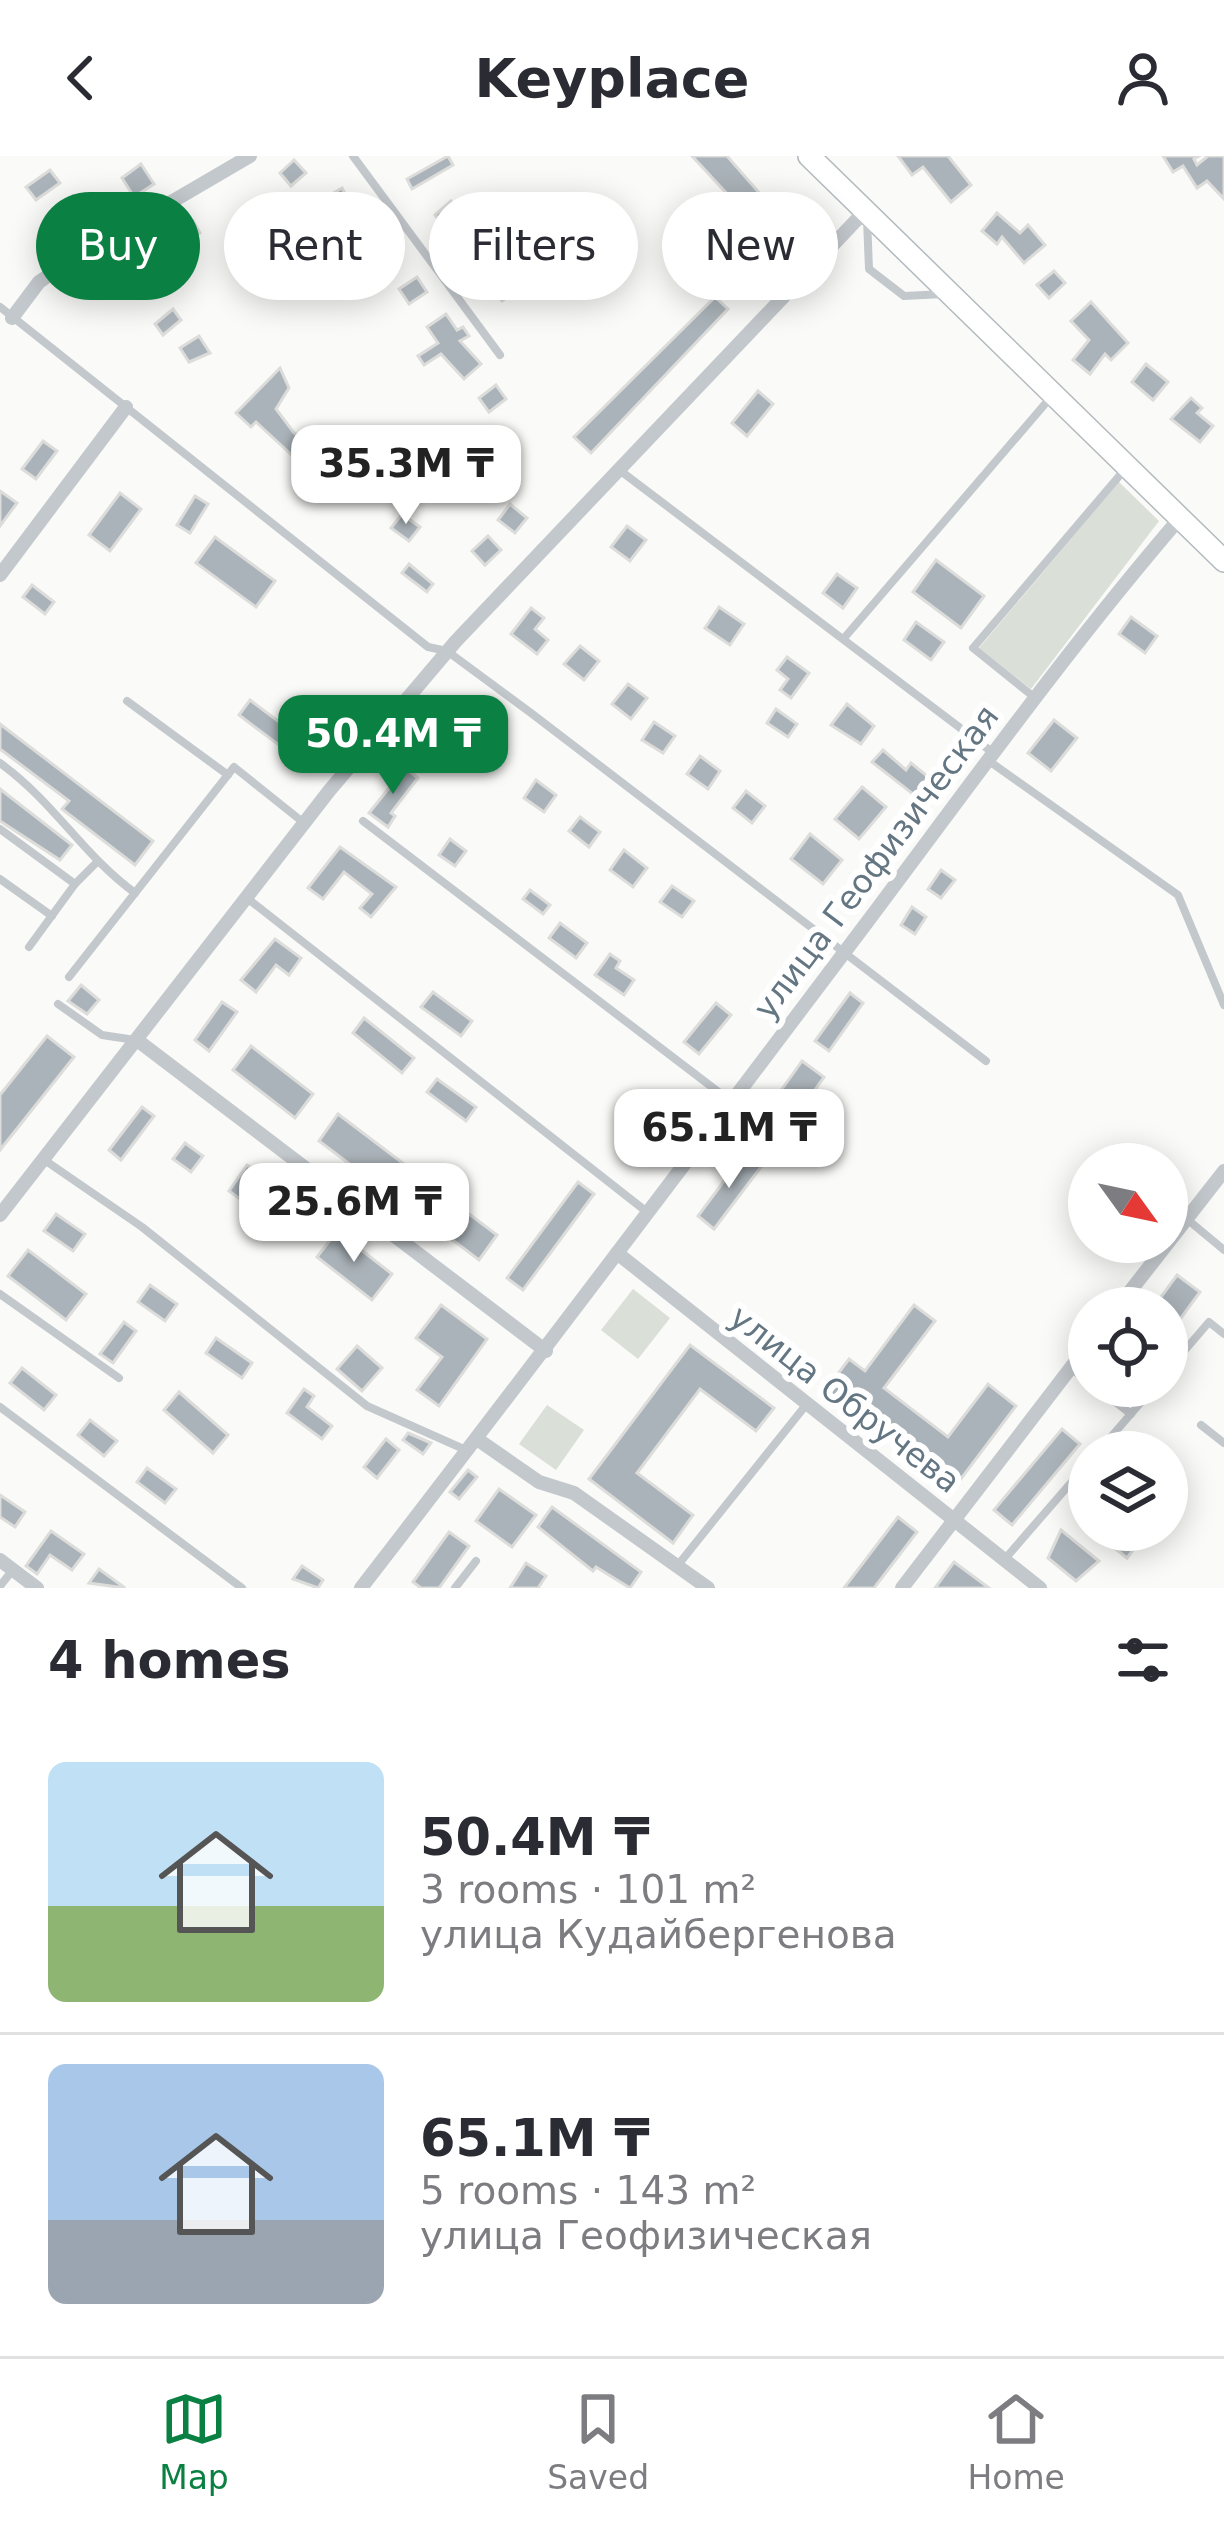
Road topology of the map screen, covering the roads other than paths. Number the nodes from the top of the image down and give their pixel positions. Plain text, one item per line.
1 (250, 156) edge
2 (352, 156) edge
3 (809, 156) edge
4 (866, 210) junction
5 (951, 292) junction
6 (6, 312) edge
7 (500, 355) dead end
8 (1054, 394) junction
9 (126, 407) junction
10 (1127, 465) junction
11 (617, 469) junction
12 (1180, 518) junction
13 (1224, 561) edge
14 (0, 575) edge
15 (845, 637) junction
16 (447, 651) junction
17 (1035, 698) junction
18 (127, 701) dead end
19 (991, 757) junction
20 (0, 764) edge
21 (228, 775) junction
22 (363, 821) dead end
23 (304, 823) junction
24 (0, 829) edge
25 (96, 864) junction
26 (0, 880) edge
27 (75, 884) junction
28 (135, 893) junction
29 (246, 897) junction
30 (52, 916) junction
31 (29, 947) dead end
32 (844, 951) junction
33 (69, 977) dead end
34 (58, 1004) dead end
35 (1224, 1005) edge
36 (137, 1040) junction
37 (986, 1061) dead end
38 (729, 1100) junction
39 (43, 1159) junction
40 (1224, 1171) edge
41 (647, 1212) junction
42 (0, 1215) edge
43 (1188, 1216) edge
44 (1188, 1221) edge
45 (1224, 1250) edge
46 (617, 1253) junction
47 (1152, 1263) edge
48 (1133, 1287) edge
49 (0, 1294) edge
50 (1224, 1334) edge
51 (1188, 1346) edge
52 (546, 1352) junction
53 (1068, 1371) edge
54 (119, 1378) dead end
55 (807, 1404) junction
56 (0, 1407) edge
57 (1122, 1407) edge
58 (1137, 1407) edge
59 (1131, 1414) junction
60 (1201, 1426) dead end
61 (1116, 1431) edge
62 (1224, 1443) edge
63 (472, 1445) junction
64 (1068, 1486) edge
65 (952, 1519) junction
66 (1004, 1560) junction
67 (476, 1561) dead end
68 (6, 1565) edge
69 (678, 1565) junction
70 (0, 1586) edge
71 (908, 1586) edge
72 (37, 1588) edge
73 (242, 1588) edge
74 (362, 1588) edge
75 (455, 1588) edge
76 (708, 1588) edge
77 (1040, 1588) edge

1 - 6 street
2 - 7 lane
3 - 4 main road
4 - 5 main road
4 - 5 lane
4 - 11 street
5 - 8 main road
6 - 9 lane
8 - 10 main road
8 - 15 lane
9 - 14 street
9 - 16 lane
10 - 12 main road
10 - 17 lane
11 - 15 lane
11 - 16 street
12 - 13 main road
12 - 17 street, улица Геофизическая
15 - 19 lane
16 - 23 street
16 - 32 lane
17 - 19 street, улица Геофизическая
18 - 21 lane
19 - 32 street, улица Геофизическая
19 - 35 lane
20 - 25 lane
21 - 23 lane
21 - 28 lane
22 - 38 lane
23 - 29 street
24 - 27 lane
25 - 27 lane
25 - 28 lane
26 - 30 lane
27 - 30 lane
28 - 33 lane
29 - 36 street
29 - 41 lane
30 - 31 lane
32 - 37 lane
32 - 38 street, улица Геофизическая
34 - 36 lane
36 - 39 street
36 - 52 street
38 - 41 street, улица Геофизическая
39 - 42 street
39 - 63 lane
40 - 43 street
41 - 46 street, улица Геофизическая
44 - 45 lane
46 - 52 street, улица Геофизическая
46 - 55 street, улица Обручева
47 - 48 street
49 - 54 lane
50 - 51 lane
52 - 63 street, улица Геофизическая
53 - 65 street
55 - 65 street, улица Обручева
55 - 69 lane
56 - 73 lane
57 - 59 lane
58 - 59 lane
59 - 61 lane
60 - 62 lane
63 - 69 street
63 - 74 street, улица Геофизическая
64 - 66 lane
65 - 66 street, улица Обручева
65 - 71 street
66 - 77 street, улица Обручева
67 - 75 lane
68 - 70 lane
68 - 72 street
69 - 76 street

